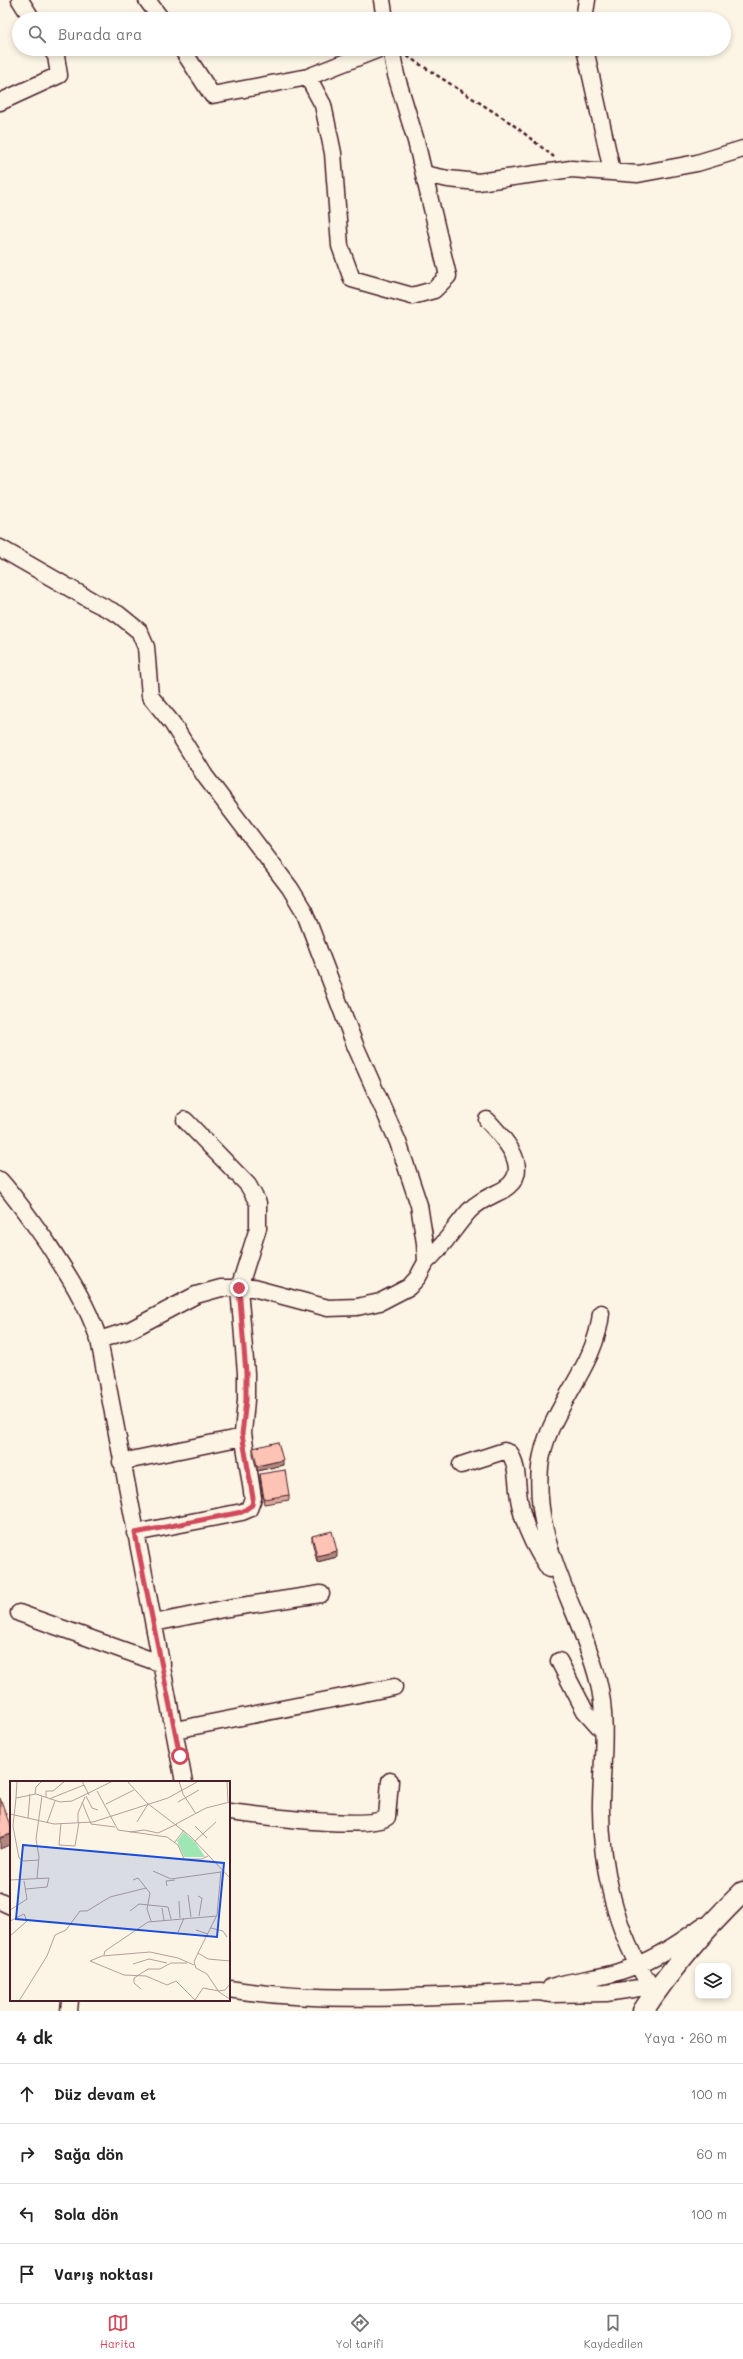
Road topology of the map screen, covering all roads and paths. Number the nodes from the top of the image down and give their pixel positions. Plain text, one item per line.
1 (20, 0) edge
2 (147, 0) edge
3 (382, 0) edge
4 (587, 0) edge
5 (28, 12) edge
6 (156, 12) edge
7 (384, 12) edge
8 (585, 12) edge
9 (56, 56) edge
10 (187, 56) edge
11 (361, 56) edge
12 (397, 56) edge
13 (405, 56) edge
14 (587, 56) edge
15 (308, 77) junction
16 (0, 102) edge
17 (743, 149) edge
18 (571, 170) junction
19 (612, 171) junction
20 (424, 174) junction
21 (0, 548) edge
22 (185, 1120) dead end
23 (487, 1120) dead end
24 (0, 1180) edge
25 (426, 1262) junction
26 (239, 1288) junction
27 (601, 1314) dead end
28 (99, 1340) junction
29 (243, 1437) junction
30 (121, 1462) junction
31 (461, 1464) dead end
32 (135, 1533) junction
33 (558, 1576) junction
34 (321, 1594) dead end
35 (19, 1613) dead end
36 (154, 1623) junction
37 (559, 1660) dead end
38 (162, 1664) junction
39 (394, 1687) dead end
40 (175, 1730) junction
41 (603, 1731) junction
42 (184, 1781) edge
43 (390, 1781) dead end
44 (230, 1812) edge
45 (743, 1892) edge
46 (0, 1901) edge
47 (10, 1906) edge
48 (723, 1912) junction
49 (637, 1965) junction
50 (655, 1985) junction
51 (230, 1989) edge
52 (539, 1992) junction
53 (70, 2001) edge
54 (69, 2011) edge
55 (643, 2011) edge

1 - 5 street
2 - 6 street
3 - 7 street
4 - 8 street
9 - 16 street
10 - 15 street
11 - 15 street
12 - 20 street
13 - 18 path
14 - 19 street
15 - 20 street
17 - 19 street
18 - 19 street
18 - 20 street
21 - 25 street
22 - 26 street
23 - 25 street
24 - 28 street
25 - 26 street
26 - 28 street
26 - 29 street
27 - 33 street
28 - 30 street
29 - 30 street
29 - 32 street
30 - 32 street
31 - 33 street
32 - 36 street
33 - 41 street
34 - 36 street
35 - 38 street
36 - 38 street
37 - 41 street
38 - 40 street
39 - 40 street
40 - 42 street
41 - 49 street
43 - 44 street
45 - 48 street
46 - 47 street
48 - 49 street
48 - 50 street
49 - 50 street
49 - 52 street
50 - 52 street
50 - 55 street
51 - 52 street
53 - 54 street

